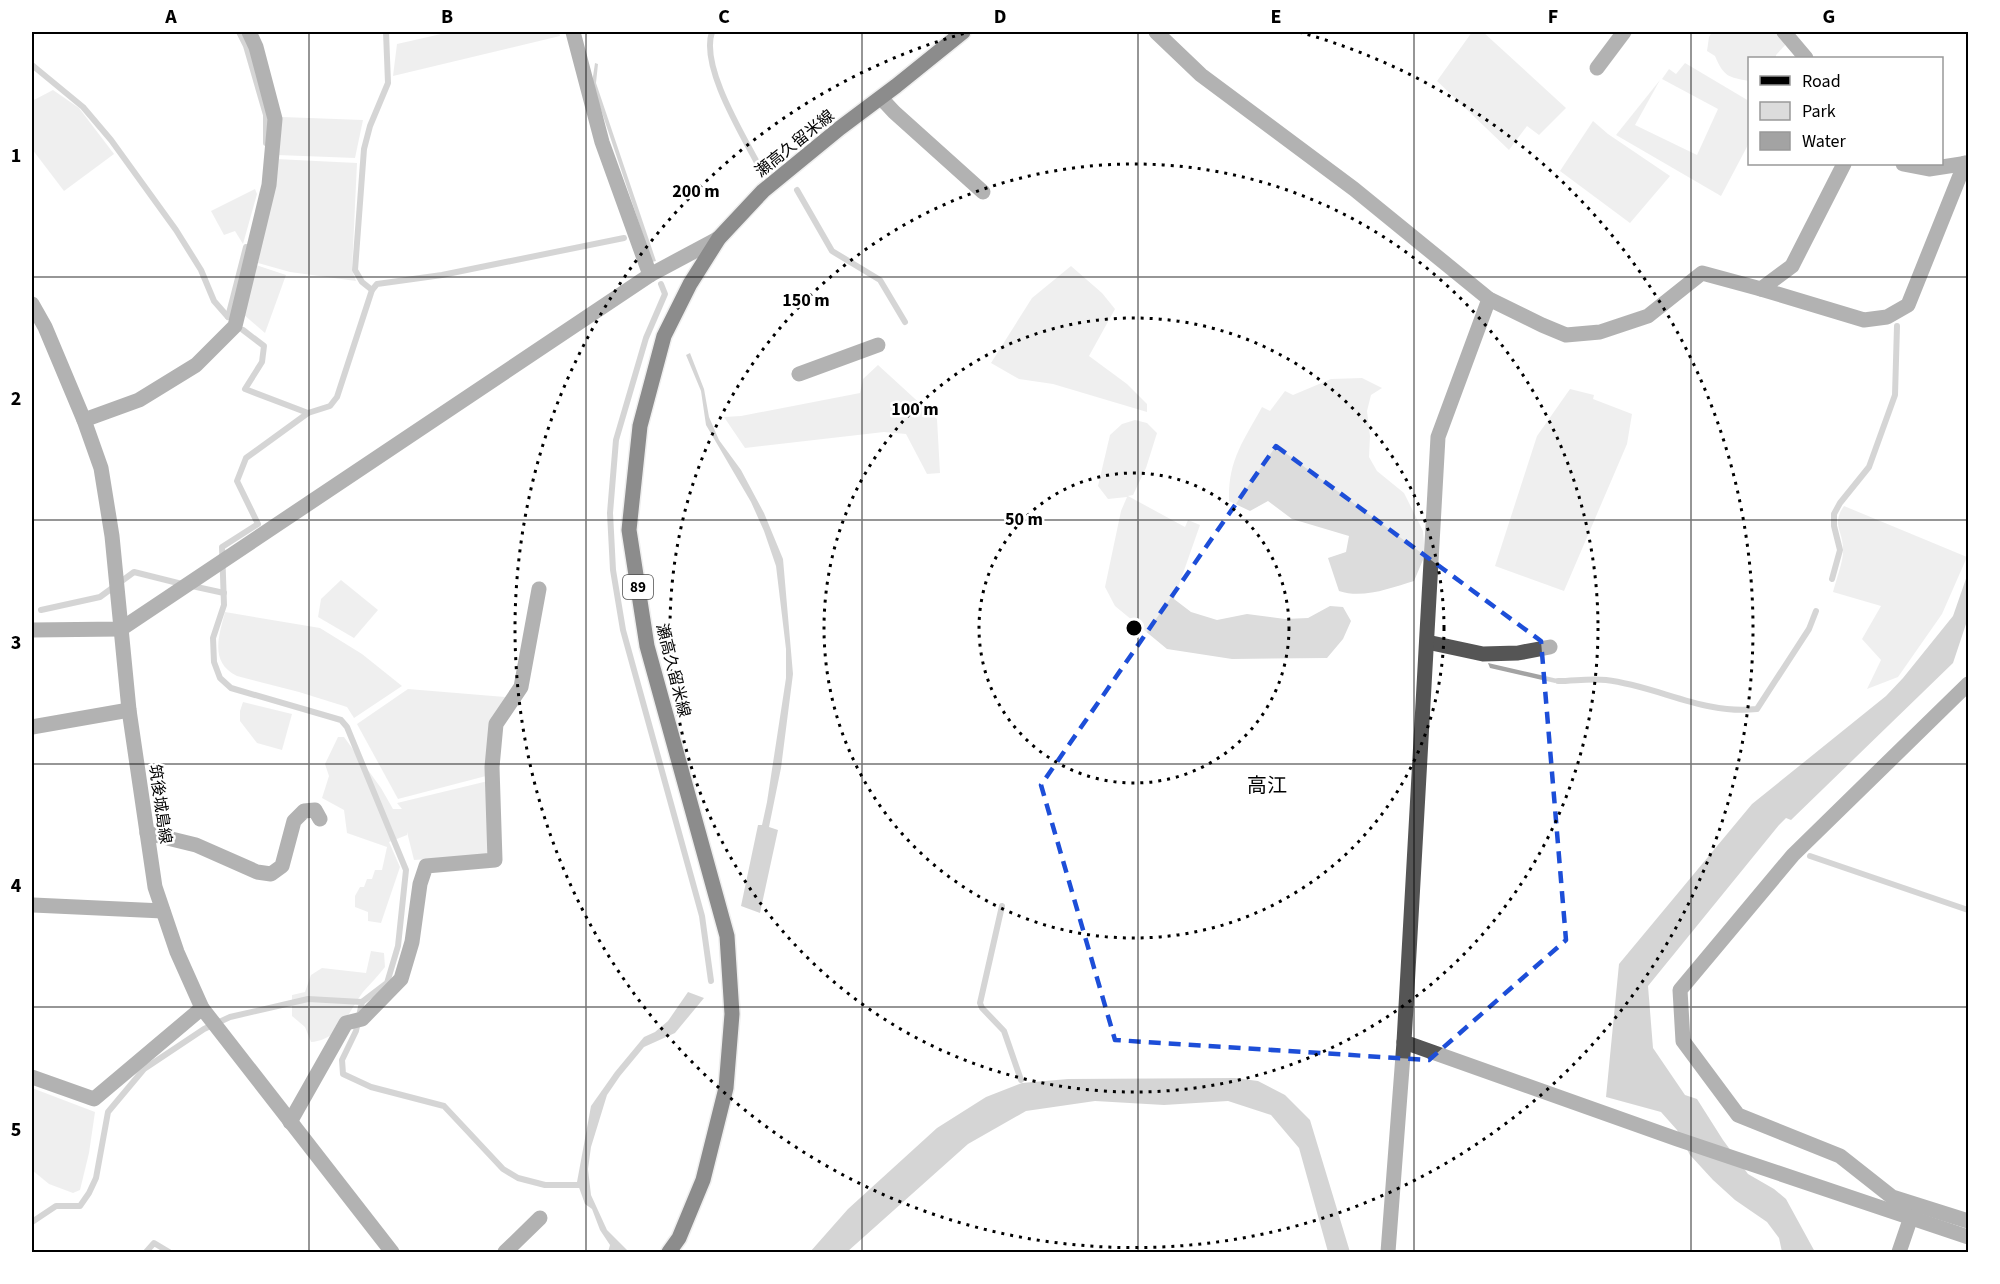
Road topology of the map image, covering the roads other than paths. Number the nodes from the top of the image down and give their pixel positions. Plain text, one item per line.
1 (249, 32) edge
2 (573, 32) edge
3 (963, 32) edge
4 (1156, 32) edge
5 (1624, 32) edge
6 (1784, 32) edge
7 (1805, 57) edge
8 (1597, 68) dead end
9 (881, 98) junction
10 (1967, 163) edge
11 (1843, 165) edge
12 (1908, 165) edge
13 (982, 192) dead end
14 (719, 238) junction
15 (650, 275) junction
16 (1761, 288) junction
17 (1489, 299) junction
18 (32, 304) edge
19 (878, 345) dead end
20 (799, 374) dead end
21 (84, 420) junction
22 (539, 589) dead end
23 (121, 629) junction
24 (32, 630) edge
25 (1427, 642) junction
26 (1550, 647) dead end
27 (1968, 684) edge
28 (129, 710) junction
29 (32, 727) edge
30 (320, 819) dead end
31 (147, 833) junction
32 (33, 905) dead end
33 (163, 911) junction
34 (202, 1008) junction
35 (1404, 1042) junction
36 (32, 1077) edge
37 (290, 1122) junction
38 (540, 1218) dead end
39 (1911, 1218) junction
40 (1968, 1221) edge
41 (1968, 1237) edge
42 (392, 1252) edge
43 (506, 1252) edge
44 (669, 1252) edge
45 (1388, 1252) edge
46 (1899, 1252) edge

1 - 21 street
2 - 15 street
3 - 9 main road, 瀬高久留米線 / 89
4 - 17 street
5 - 8 street
6 - 7 street
9 - 13 street
9 - 14 main road, 瀬高久留米線 / 89
10 - 12 street
10 - 16 street
11 - 16 street
14 - 15 street
14 - 44 main road, 瀬高久留米線 / 89
15 - 23 street
16 - 17 street
17 - 25 street
18 - 21 street, 筑後城島線
19 - 20 street
21 - 23 street, 筑後城島線
22 - 37 street
23 - 24 street
23 - 28 street, 筑後城島線
25 - 26 street
25 - 35 street
27 - 40 street
28 - 29 street
28 - 31 street, 筑後城島線
30 - 31 street
31 - 33 street, 筑後城島線
32 - 33 street
33 - 34 street, 筑後城島線
34 - 36 street
34 - 37 street, 筑後城島線
35 - 39 street
35 - 45 street
37 - 42 street, 筑後城島線
38 - 43 street
39 - 41 street
39 - 46 street

